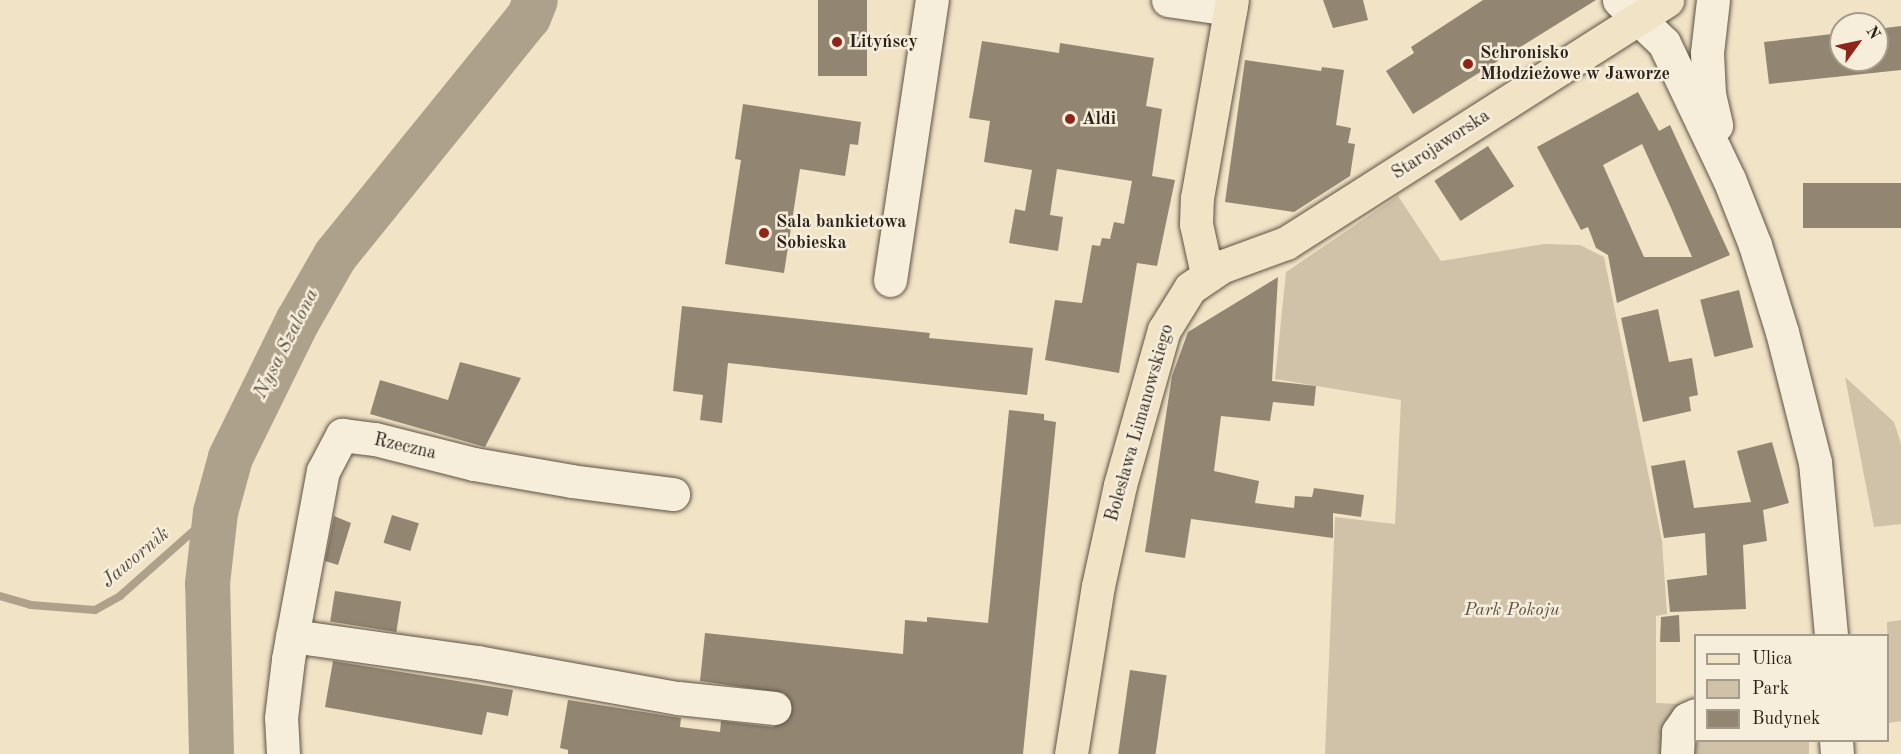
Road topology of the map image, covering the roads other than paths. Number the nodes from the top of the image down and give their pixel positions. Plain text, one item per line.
1 (932, 0) edge
2 (1168, 0) edge
3 (1667, 0) edge
4 (1713, 0) edge
5 (1231, 4) edge
6 (1628, 10) edge
7 (1729, 179) junction
8 (1207, 274) junction
9 (890, 280) dead end
10 (673, 494) dead end
11 (1831, 634) edge
12 (292, 636) junction
13 (774, 708) dead end
14 (1694, 716) edge
15 (283, 754) edge
16 (1071, 754) edge
17 (1677, 754) edge

1 - 9 street
2 - 5 street
3 - 6 main road, Starojaworska
4 - 7 street
5 - 8 main road
6 - 7 street
6 - 8 main road, Starojaworska
7 - 11 street
8 - 16 main road, Bolesława Limanowskiego
10 - 12 street, Rzeczna
12 - 13 street
12 - 15 street, Rzeczna
14 - 17 street

